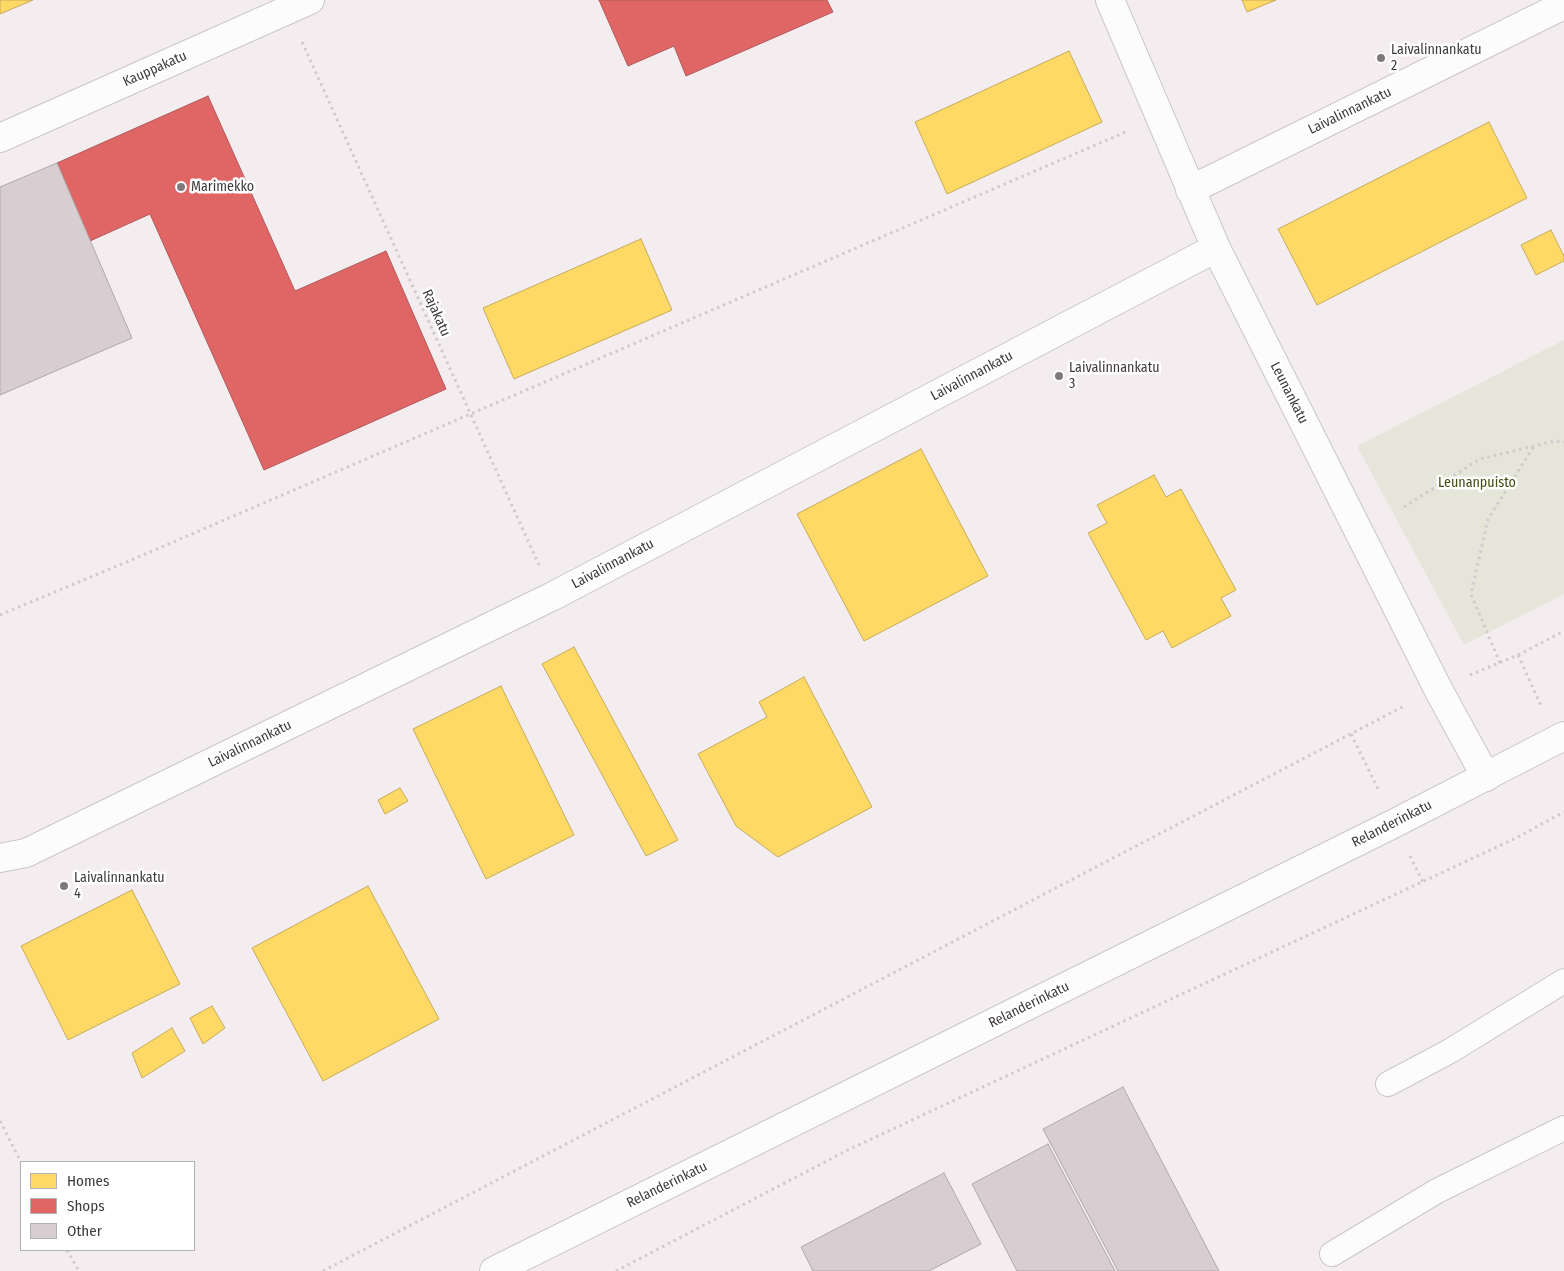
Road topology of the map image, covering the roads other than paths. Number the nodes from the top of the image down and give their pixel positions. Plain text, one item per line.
1 (1110, 0) edge
2 (293, 3) edge
3 (1564, 5) edge
4 (0, 138) edge
5 (1190, 190) junction
6 (1216, 248) junction
7 (1564, 736) edge
8 (1486, 777) junction
9 (0, 858) edge
10 (1564, 981) edge
11 (1388, 1084) dead end
12 (1564, 1128) edge
13 (1332, 1254) dead end
14 (494, 1271) edge

1 - 5 street, Leunankatu
2 - 4 street, Kauppakatu
3 - 5 street, Laivalinnankatu
5 - 6 street, Leunankatu
6 - 8 street, Leunankatu
6 - 9 street, Laivalinnankatu
7 - 8 street, Relanderinkatu
8 - 14 street, Relanderinkatu
10 - 11 lane
12 - 13 lane

